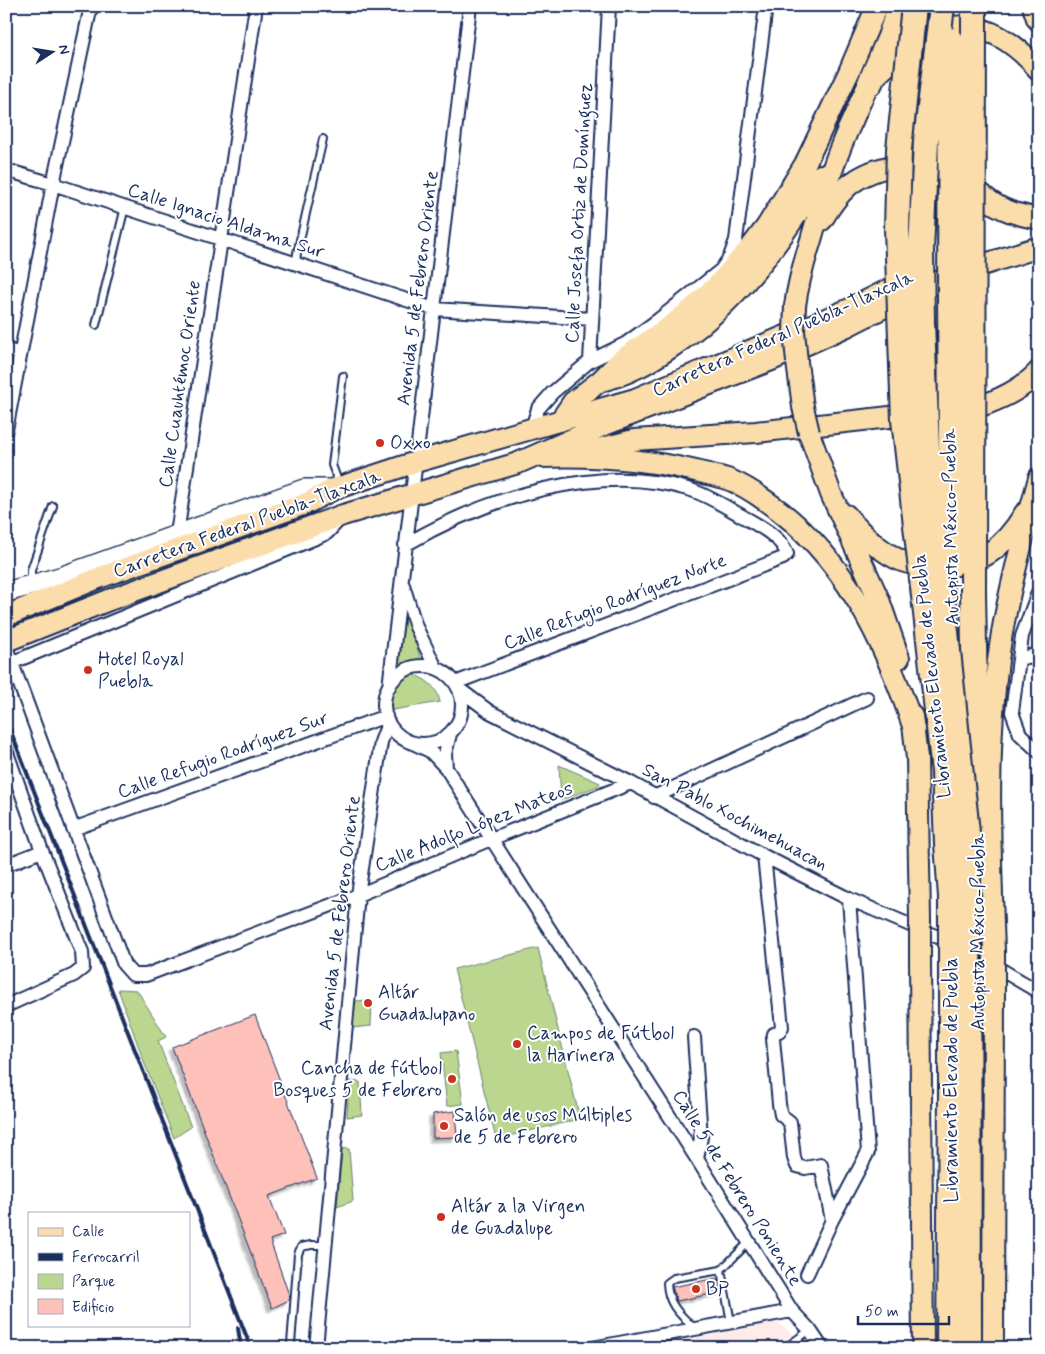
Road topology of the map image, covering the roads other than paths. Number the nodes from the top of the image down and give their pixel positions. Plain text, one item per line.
1 (92, 6) edge
2 (256, 6) edge
3 (470, 6) edge
4 (610, 6) edge
5 (766, 6) edge
6 (877, 6) edge
7 (900, 6) edge
8 (914, 6) edge
9 (942, 6) edge
10 (951, 6) edge
11 (974, 6) edge
12 (1035, 6) edge
13 (1039, 18) edge
14 (1039, 70) edge
15 (870, 83) junction
16 (845, 136) junction
17 (323, 139) dead end
18 (6, 170) edge
19 (54, 184) junction
20 (125, 207) junction
21 (1039, 219) edge
22 (1039, 233) edge
23 (220, 240) junction
24 (810, 241) junction
25 (1039, 247) edge
26 (296, 263) junction
27 (434, 309) junction
28 (592, 319) junction
29 (96, 325) dead end
30 (6, 350) edge
31 (20, 353) junction
32 (590, 361) junction
33 (1039, 371) edge
34 (342, 376) dead end
35 (600, 381) junction
36 (560, 421) junction
37 (532, 428) junction
38 (6, 430) edge
39 (573, 456) junction
40 (532, 457) junction
41 (416, 462) junction
42 (1039, 478) edge
43 (337, 488) junction
44 (831, 494) junction
45 (413, 495) junction
46 (1033, 500) junction
47 (53, 506) dead end
48 (344, 515) junction
49 (177, 534) junction
50 (405, 545) junction
51 (401, 575) junction
52 (31, 585) junction
53 (1039, 590) edge
54 (6, 592) edge
55 (963, 594) junction
56 (6, 616) edge
57 (1012, 634) junction
58 (6, 640) edge
59 (6, 647) edge
60 (1029, 657) edge
61 (11, 663) junction
62 (436, 668) junction
63 (1039, 668) edge
64 (457, 686) junction
65 (389, 687) junction
66 (866, 698) dead end
67 (490, 712) junction
68 (460, 718) junction
69 (387, 719) junction
70 (914, 729) junction
71 (450, 734) junction
72 (413, 743) junction
73 (6, 750) edge
74 (1039, 752) edge
75 (446, 768) junction
76 (631, 783) junction
77 (654, 797) junction
78 (73, 829) junction
79 (491, 839) junction
80 (42, 851) junction
81 (764, 856) junction
82 (6, 865) edge
83 (358, 894) junction
84 (849, 899) junction
85 (980, 945) junction
86 (1039, 992) edge
87 (6, 1006) edge
88 (694, 1037) dead end
89 (697, 1159) junction
90 (832, 1220) junction
91 (748, 1243) junction
92 (325, 1245) junction
93 (720, 1270) junction
94 (807, 1274) dead end
95 (792, 1311) junction
96 (731, 1322) junction
97 (695, 1328) junction
98 (810, 1330) junction
99 (291, 1344) dead end
100 (316, 1348) edge
101 (592, 1348) edge
102 (785, 1348) edge
103 (822, 1348) edge
104 (923, 1348) edge
105 (942, 1348) edge
106 (949, 1348) edge
107 (969, 1348) edge
108 (977, 1348) edge
109 (993, 1348) edge

1 - 19 street
2 - 23 street, Calle Cuauhtémoc Oriente
3 - 27 street, Avenida 5 de Febrero Oriente
4 - 28 street, Calle Josefa Ortiz de Domínguez
5 - 32 street
6 - 35 main road
7 - 15 highway
8 - 106 highway, Libramiento Elevado de Puebla, bridge
9 - 107 highway, Libramiento Elevado de Puebla, bridge
10 - 55 highway, Autopista México-Puebla, bridge
11 - 55 highway, Autopista México-Puebla, bridge
12 - 13 highway
14 - 15 main road
15 - 16 main road
16 - 24 main road
16 - 35 main road
17 - 26 lane
18 - 19 street, Calle Ignacio Aldama Sur
19 - 20 street, Calle Ignacio Aldama Sur
19 - 31 street
20 - 23 street, Calle Ignacio Aldama Sur
20 - 29 lane
21 - 24 main road
22 - 36 main road, Carretera Federal Puebla-Tlaxcala
23 - 26 street, Calle Ignacio Aldama Sur
23 - 49 street, Calle Cuauhtémoc Oriente
24 - 44 main road, bridge
25 - 40 main road, Carretera Federal Puebla-Tlaxcala
26 - 27 street, Calle Ignacio Aldama Sur
27 - 28 street, Calle Ignacio Aldama Sur
27 - 41 street, Avenida 5 de Febrero Oriente
28 - 32 street, Calle Josefa Ortiz de Domínguez
30 - 31 street
31 - 38 street
32 - 37 street, Calle Josefa Ortiz de Domínguez
33 - 39 main road
34 - 43 lane
35 - 36 main road
36 - 37 main road, Carretera Federal Puebla-Tlaxcala
37 - 41 main road, Carretera Federal Puebla-Tlaxcala
39 - 40 main road
39 - 70 main road
40 - 45 main road, Carretera Federal Puebla-Tlaxcala
41 - 43 main road, Carretera Federal Puebla-Tlaxcala
41 - 45 street, Avenida 5 de Febrero Oriente
42 - 46 main road
43 - 49 main road
43 - 56 main road, Carretera Federal Puebla-Tlaxcala
44 - 46 main road
44 - 70 main road
45 - 48 main road, Carretera Federal Puebla-Tlaxcala
45 - 50 street, Avenida 5 de Febrero Oriente
46 - 57 main road
47 - 52 lane
48 - 58 main road, Carretera Federal Puebla-Tlaxcala
48 - 61 street
49 - 52 main road
50 - 51 street, Avenida 5 de Febrero Oriente
50 - 64 street, Calle Refugio Rodríguez Norte
51 - 62 street, Avenida 5 de Febrero Oriente
51 - 65 street, Avenida 5 de Febrero Oriente
52 - 54 main road
53 - 57 street
55 - 85 highway, Autopista México-Puebla
55 - 105 highway, Autopista México-Puebla
57 - 60 street
57 - 85 main road
59 - 61 street
60 - 63 lane
60 - 74 street
61 - 78 street
62 - 64 street
62 - 65 street
64 - 67 street, San Pablo Xochimehuacan
64 - 68 street
65 - 69 street
66 - 77 street
67 - 68 street
67 - 76 street, San Pablo Xochimehuacan
68 - 71 street
69 - 72 street
69 - 78 street, Calle Refugio Rodríguez Sur
69 - 83 street, Avenida 5 de Febrero Oriente
70 - 104 main road, bridge
71 - 72 street
71 - 75 street
72 - 75 street, Calle 5 de Febrero Poniente
73 - 80 street
75 - 79 street, Calle 5 de Febrero Poniente
76 - 77 street, San Pablo Xochimehuacan
76 - 79 street, Calle Adolfo López Mateos
77 - 81 street, San Pablo Xochimehuacan
78 - 83 street, Calle Adolfo López Mateos
79 - 83 street, Calle Adolfo López Mateos
79 - 89 street, Calle 5 de Febrero Poniente
80 - 82 street
80 - 87 street
81 - 84 street, San Pablo Xochimehuacan
81 - 90 street
83 - 92 street, Avenida 5 de Febrero Oriente
84 - 85 street, San Pablo Xochimehuacan
84 - 90 street
85 - 86 street, San Pablo Xochimehuacan
85 - 108 highway, Autopista México-Puebla
85 - 109 main road, bridge
88 - 89 street
89 - 91 street, Calle 5 de Febrero Poniente
90 - 94 street
91 - 93 lane
91 - 95 street, Calle 5 de Febrero Poniente
92 - 99 lane
92 - 100 street, Avenida 5 de Febrero Oriente
93 - 96 lane
93 - 97 lane
95 - 96 street
95 - 98 street, Calle 5 de Febrero Poniente
96 - 97 street
97 - 101 street
98 - 102 lane
98 - 103 street, Calle 5 de Febrero Poniente

